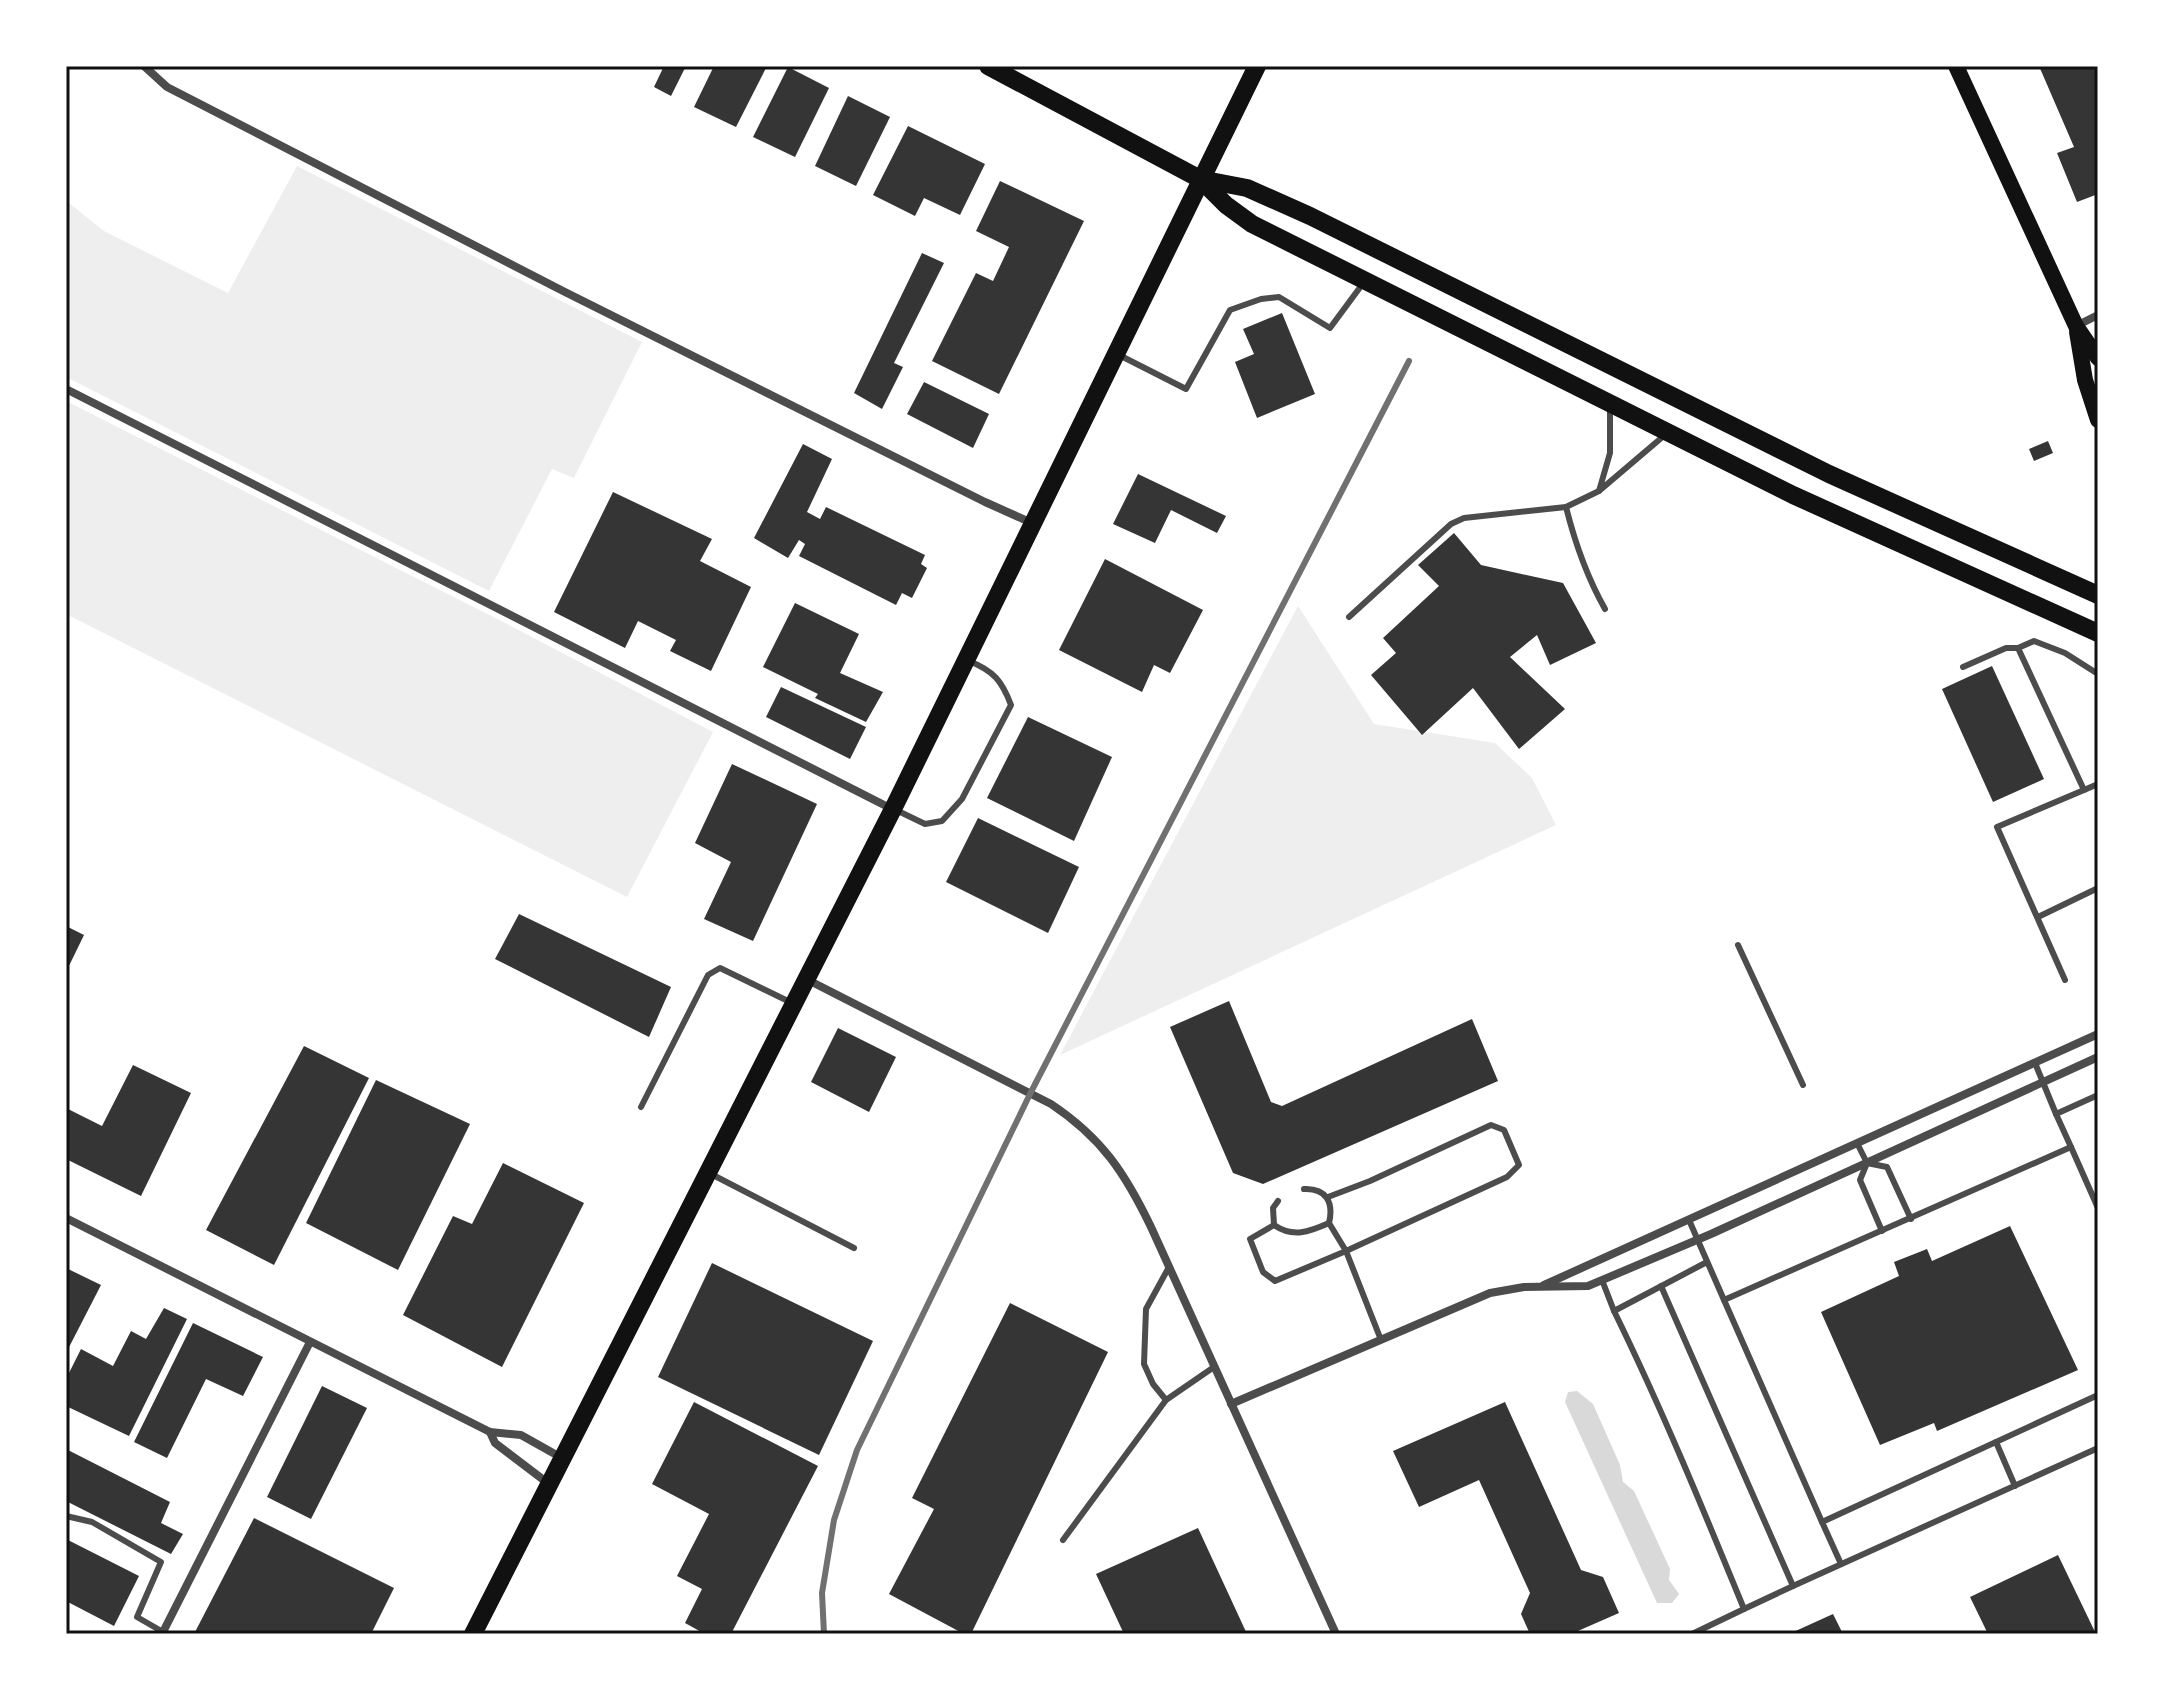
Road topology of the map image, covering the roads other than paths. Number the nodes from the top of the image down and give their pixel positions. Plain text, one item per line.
1 (144, 66) edge
2 (988, 66) edge
3 (1257, 66) edge
4 (1956, 66) edge
5 (1013, 72) edge
6 (1200, 179) junction
7 (1365, 280) junction
8 (2098, 315) edge
9 (2076, 326) junction
10 (1116, 353) junction
11 (2098, 358) edge
12 (66, 389) edge
13 (1610, 403) junction
14 (2098, 420) edge
15 (1668, 432) junction
16 (1599, 491) junction
17 (1566, 507) junction
18 (1033, 523) junction
19 (2098, 595) edge
20 (1605, 609) dead end
21 (1349, 617) dead end
22 (2098, 633) edge
23 (2018, 648) junction
24 (966, 660) junction
25 (1963, 667) dead end
26 (2098, 674) edge
27 (2098, 784) edge
28 (2084, 790) junction
29 (893, 809) junction
30 (2098, 888) edge
31 (2038, 917) junction
32 (1738, 945) dead end
33 (807, 979) junction
34 (2065, 980) dead end
35 (794, 1004) junction
36 (2098, 1034) edge
37 (2098, 1057) edge
38 (2035, 1063) junction
39 (2043, 1082) junction
40 (1803, 1085) dead end
41 (2098, 1095) edge
42 (641, 1107) dead end
43 (2056, 1114) junction
44 (1857, 1143) junction
45 (2071, 1147) junction
46 (1867, 1163) junction
47 (708, 1172) junction
48 (1304, 1189) dead end
49 (1328, 1197) junction
50 (1278, 1201) dead end
51 (2098, 1208) edge
52 (66, 1218) edge
53 (1911, 1219) junction
54 (1689, 1220) junction
55 (1329, 1223) junction
56 (1274, 1225) junction
57 (1882, 1231) junction
58 (1698, 1240) junction
59 (854, 1248) dead end
60 (1346, 1251) junction
61 (1707, 1262) junction
62 (1169, 1267) junction
63 (1602, 1280) junction
64 (1661, 1286) junction
65 (1539, 1287) junction
66 (1724, 1300) junction
67 (1614, 1311) junction
68 (1381, 1340) junction
69 (310, 1342) junction
70 (1214, 1367) junction
71 (2098, 1395) edge
72 (1166, 1400) junction
73 (1231, 1404) junction
74 (490, 1432) junction
75 (1996, 1442) junction
76 (2098, 1448) edge
77 (563, 1458) junction
78 (550, 1485) junction
79 (2015, 1486) junction
80 (66, 1516) edge
81 (1822, 1522) junction
82 (1063, 1540) dead end
83 (1841, 1564) junction
84 (1793, 1586) junction
85 (1744, 1609) junction
86 (162, 1633) edge
87 (473, 1634) edge
88 (1336, 1634) edge
89 (1692, 1634) edge

1 - 18 street
2 - 5 main road
3 - 6 main road
4 - 9 main road
5 - 6 main road
6 - 7 main road
6 - 10 main road
6 - 19 main road
7 - 10 lane
7 - 13 main road
8 - 9 street
9 - 11 main road
9 - 14 main road
10 - 18 main road
12 - 29 street
13 - 15 main road
13 - 16 lane
15 - 16 lane
15 - 22 main road
16 - 17 lane
17 - 20 lane
17 - 21 lane
18 - 24 main road
23 - 25 lane
23 - 26 lane
23 - 28 lane
24 - 29 main road
24 - 29 lane
27 - 28 lane
28 - 31 lane
29 - 33 main road
30 - 31 lane
31 - 34 lane
32 - 40 lane
33 - 35 main road
33 - 62 street
35 - 42 lane
35 - 47 main road
36 - 38 street
37 - 39 street
38 - 39 lane
38 - 44 street
39 - 43 lane
39 - 46 street
41 - 43 lane
43 - 45 lane
44 - 46 lane
44 - 54 street
45 - 51 lane
45 - 53 lane
46 - 53 lane
46 - 57 lane
46 - 58 street
47 - 59 lane
47 - 77 main road
48 - 49 lane
49 - 55 lane
49 - 60 lane
50 - 56 lane
52 - 69 street
53 - 57 lane
54 - 58 lane
54 - 65 street
55 - 56 lane
55 - 60 lane
56 - 60 lane
57 - 66 lane
58 - 61 lane
58 - 63 street
60 - 68 lane
61 - 64 lane
61 - 66 lane
62 - 70 street
62 - 72 lane
63 - 65 street
63 - 67 lane
64 - 67 lane
64 - 84 lane
65 - 68 street
66 - 81 lane
67 - 85 lane
68 - 73 street
69 - 74 street
69 - 86 street
70 - 72 lane
70 - 73 street
71 - 75 lane
72 - 82 lane
73 - 88 street
74 - 77 street
74 - 78 street
75 - 79 lane
75 - 81 lane
76 - 79 lane
77 - 78 main road
78 - 87 main road
79 - 83 lane
80 - 86 lane
81 - 83 lane
83 - 84 lane
84 - 85 lane
85 - 89 lane

